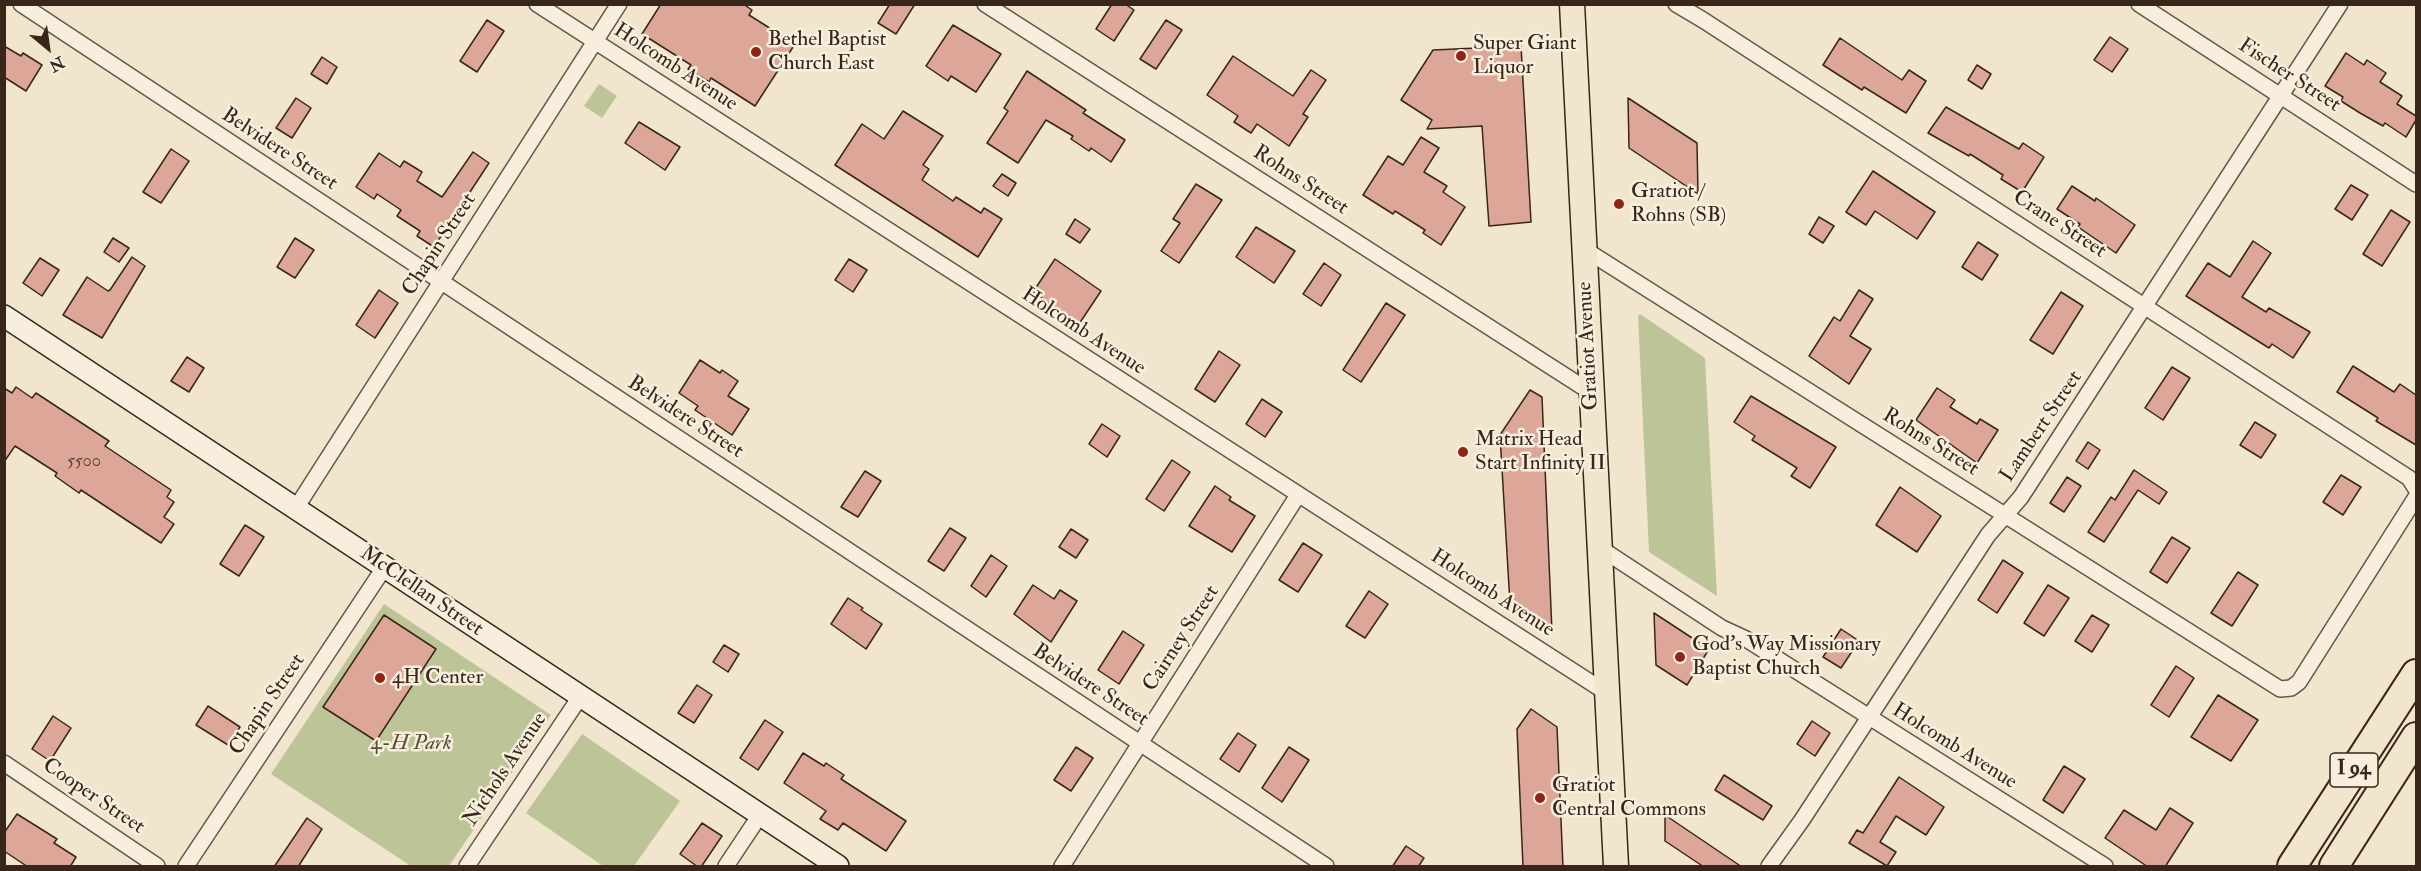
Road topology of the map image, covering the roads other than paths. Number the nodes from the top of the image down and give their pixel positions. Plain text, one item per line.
1 (21, 4) edge
2 (537, 4) edge
3 (619, 4) edge
4 (985, 4) edge
5 (1572, 4) edge
6 (1676, 4) edge
7 (2139, 4) edge
8 (2340, 4) edge
9 (595, 42) junction
10 (2281, 96) junction
11 (2416, 184) edge
12 (1584, 249) junction
13 (441, 282) junction
14 (2147, 306) junction
15 (4, 316) edge
16 (1592, 393) junction
17 (2416, 491) edge
18 (1298, 495) junction
19 (296, 508) junction
20 (2005, 516) junction
21 (1600, 548) junction
22 (384, 567) junction
23 (2416, 674) edge
24 (1607, 693) junction
25 (580, 697) junction
26 (1869, 718) junction
27 (2416, 737) edge
28 (1139, 743) junction
29 (4, 762) edge
30 (760, 815) junction
31 (157, 867) edge
32 (186, 867) edge
33 (467, 867) edge
34 (726, 867) edge
35 (838, 867) edge
36 (1062, 867) edge
37 (1326, 867) edge
38 (1616, 867) edge
39 (1769, 867) edge
40 (2105, 867) edge
41 (2292, 867) edge
42 (2334, 867) edge

1 - 13 street, Belvidere Street
2 - 9 street, Holcomb Avenue
3 - 9 street, Chapin Street
4 - 16 street, Rohns Street
5 - 12 main road, Gratiot Avenue
6 - 14 street, Crane Street
7 - 10 street, Fischer Street
8 - 10 street, Lambert Street
9 - 13 street, Chapin Street
9 - 18 street, Holcomb Avenue
10 - 11 street, Fischer Street
10 - 14 street, Lambert Street
12 - 16 main road, Gratiot Avenue
12 - 20 street, Rohns Street
13 - 19 street, Chapin Street
13 - 28 street, Belvidere Street
14 - 17 street, Crane Street
14 - 20 street, Lambert Street
15 - 19 street, McClellan Street
16 - 21 main road, Gratiot Avenue
17 - 20 street, Rohns Street
18 - 24 street, Holcomb Avenue
18 - 28 street, Cairney Street
19 - 22 street, McClellan Street
20 - 26 street, Lambert Street
21 - 24 main road, Gratiot Avenue
21 - 26 street, Holcomb Avenue
22 - 25 street, McClellan Street
22 - 32 street, Chapin Street
23 - 41 highway, I 94
24 - 38 main road, Gratiot Avenue
25 - 30 street, McClellan Street
25 - 33 street, Nichols Avenue
26 - 39 street, Lambert Street
26 - 40 street, Holcomb Avenue
27 - 42 highway, I 94
28 - 36 street, Cairney Street
28 - 37 street, Belvidere Street
29 - 31 street, Cooper Street
30 - 34 street
30 - 35 street, McClellan Street

